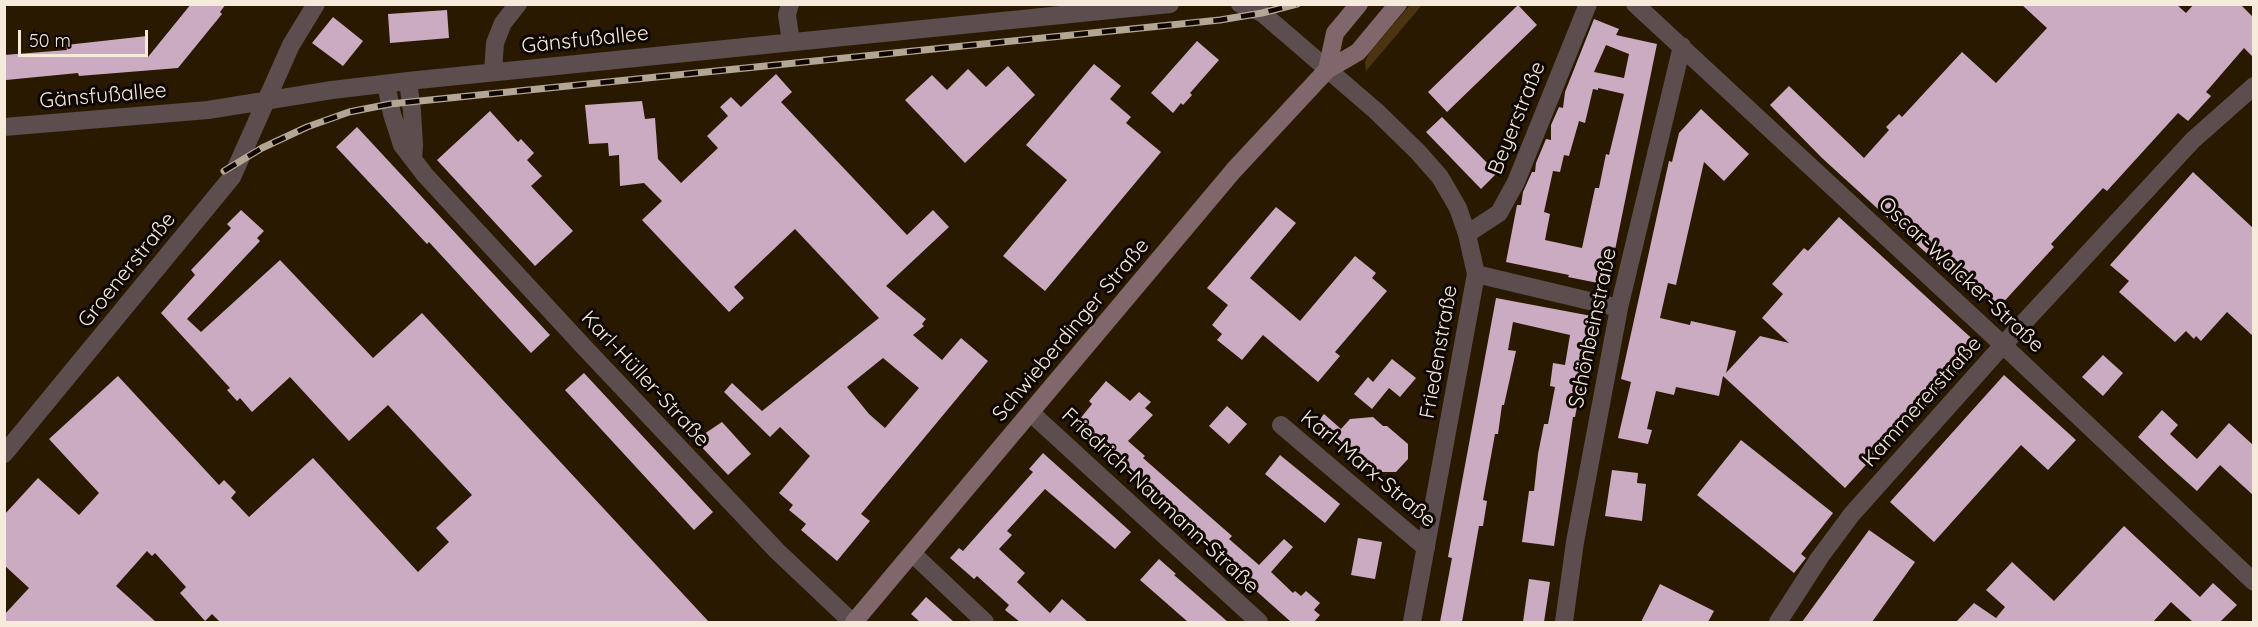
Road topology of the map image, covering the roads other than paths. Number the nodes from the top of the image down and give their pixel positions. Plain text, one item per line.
1 (316, 4) edge
2 (518, 4) edge
3 (790, 4) edge
4 (1170, 4) edge
5 (1240, 4) edge
6 (1359, 4) edge
7 (1398, 4) edge
8 (1588, 4) edge
9 (1635, 4) edge
10 (1030, 11) edge
11 (791, 42) junction
12 (1682, 46) junction
13 (1327, 70) junction
14 (493, 72) junction
15 (408, 81) junction
16 (386, 84) junction
17 (2249, 96) edge
18 (265, 103) junction
19 (4, 127) edge
20 (413, 158) junction
21 (1467, 234) junction
22 (1476, 274) junction
23 (1619, 308) junction
24 (2003, 345) junction
25 (1031, 413) junction
26 (1281, 425) dead end
27 (4, 454) edge
28 (1426, 548) junction
29 (913, 554) junction
30 (2253, 582) edge
31 (853, 622) edge
32 (985, 622) edge
33 (1259, 622) edge
34 (1412, 622) edge
35 (1564, 622) edge
36 (1778, 622) edge

1 - 18 street, Groenerstraße
2 - 14 street
3 - 11 street
4 - 10 street, Gänsfußallee
5 - 13 street
6 - 13 main road
7 - 13 main road, Schwieberdinger Straße
8 - 21 street, Beyerstraße
9 - 12 street, Oscar-Walcker-Straße
10 - 11 street, Gänsfußallee
11 - 14 street, Gänsfußallee
12 - 23 street, Schönbeinstraße
12 - 24 street, Oscar-Walcker-Straße
13 - 21 street, Friedenstraße
13 - 25 main road, Schwieberdinger Straße
14 - 15 street, Gänsfußallee
15 - 16 street, Gänsfußallee
15 - 20 street
16 - 18 street, Gänsfußallee
16 - 20 street, Karl-Hüller-Straße
17 - 24 street, Kammererstraße
18 - 19 street, Gänsfußallee
18 - 27 street, Groenerstraße
20 - 31 street, Karl-Hüller-Straße
21 - 22 street, Friedenstraße
22 - 23 street
22 - 28 street, Friedenstraße
23 - 35 street, Schönbeinstraße
24 - 30 street, Oscar-Walcker-Straße
24 - 36 street, Kammererstraße
25 - 29 main road, Schwieberdinger Straße
25 - 33 street, Friedrich-Naumann-Straße
26 - 28 street, Karl-Marx-Straße
28 - 34 street, Friedenstraße
29 - 31 main road, Schwieberdinger Straße
29 - 32 street

